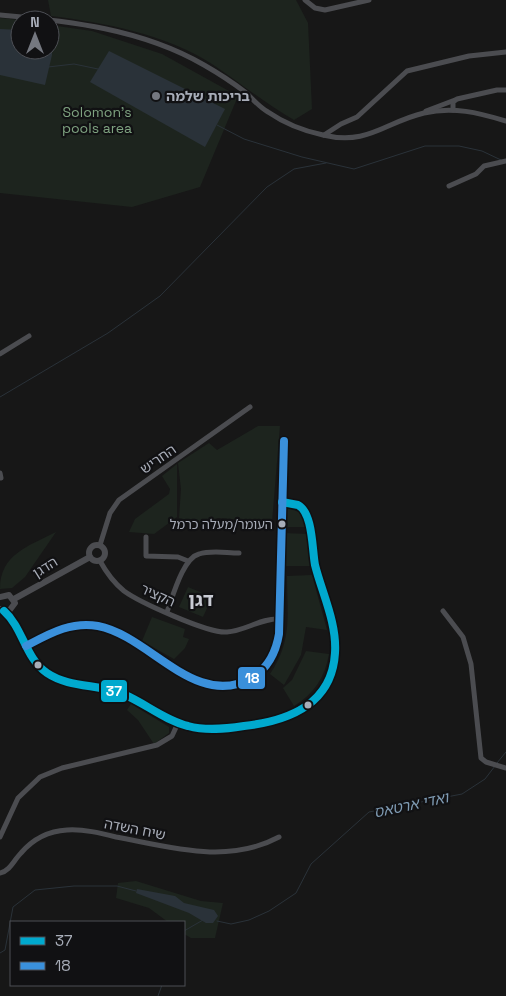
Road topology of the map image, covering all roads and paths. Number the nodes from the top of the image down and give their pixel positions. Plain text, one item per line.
1 (305, 0) edge
2 (369, 0) edge
3 (0, 15) edge
4 (506, 52) edge
5 (506, 90) edge
6 (457, 100) junction
7 (452, 110) junction
8 (424, 113) junction
9 (506, 121) edge
10 (324, 135) junction
11 (506, 161) edge
12 (449, 186) dead end
13 (29, 336) dead end
14 (0, 354) edge
15 (250, 407) dead end
16 (284, 441) dead end
17 (282, 502) junction
18 (146, 537) dead end
19 (100, 545) junction
20 (239, 553) dead end
21 (90, 556) junction
22 (100, 561) junction
23 (188, 561) junction
24 (0, 597) edge
25 (14, 599) junction
26 (14, 607) junction
27 (1, 610) edge
28 (443, 611) dead end
29 (167, 612) junction
30 (279, 620) junction
31 (14, 624) junction
32 (26, 646) junction
33 (178, 723) junction
34 (506, 768) edge
35 (0, 837) edge
36 (279, 837) dead end
37 (0, 873) edge

1 - 2 street
3 - 10 street
4 - 10 street
5 - 6 street
6 - 7 street
6 - 8 street
7 - 8 street
7 - 9 street
8 - 10 street
11 - 12 street
13 - 14 street
15 - 19 street, החריש
16 - 17 street
17 - 30 street
17 - 33 street
18 - 23 street
19 - 21 street
19 - 22 street
20 - 23 street
21 - 22 street
21 - 25 street, הדגן
22 - 29 street, הקציר
23 - 29 street
24 - 25 street
25 - 26 street
26 - 27 street
26 - 31 street
27 - 31 street
28 - 34 street
29 - 30 street, הקציר
30 - 32 street
31 - 32 street
32 - 33 street
33 - 35 street
36 - 37 street, שיח השדה

